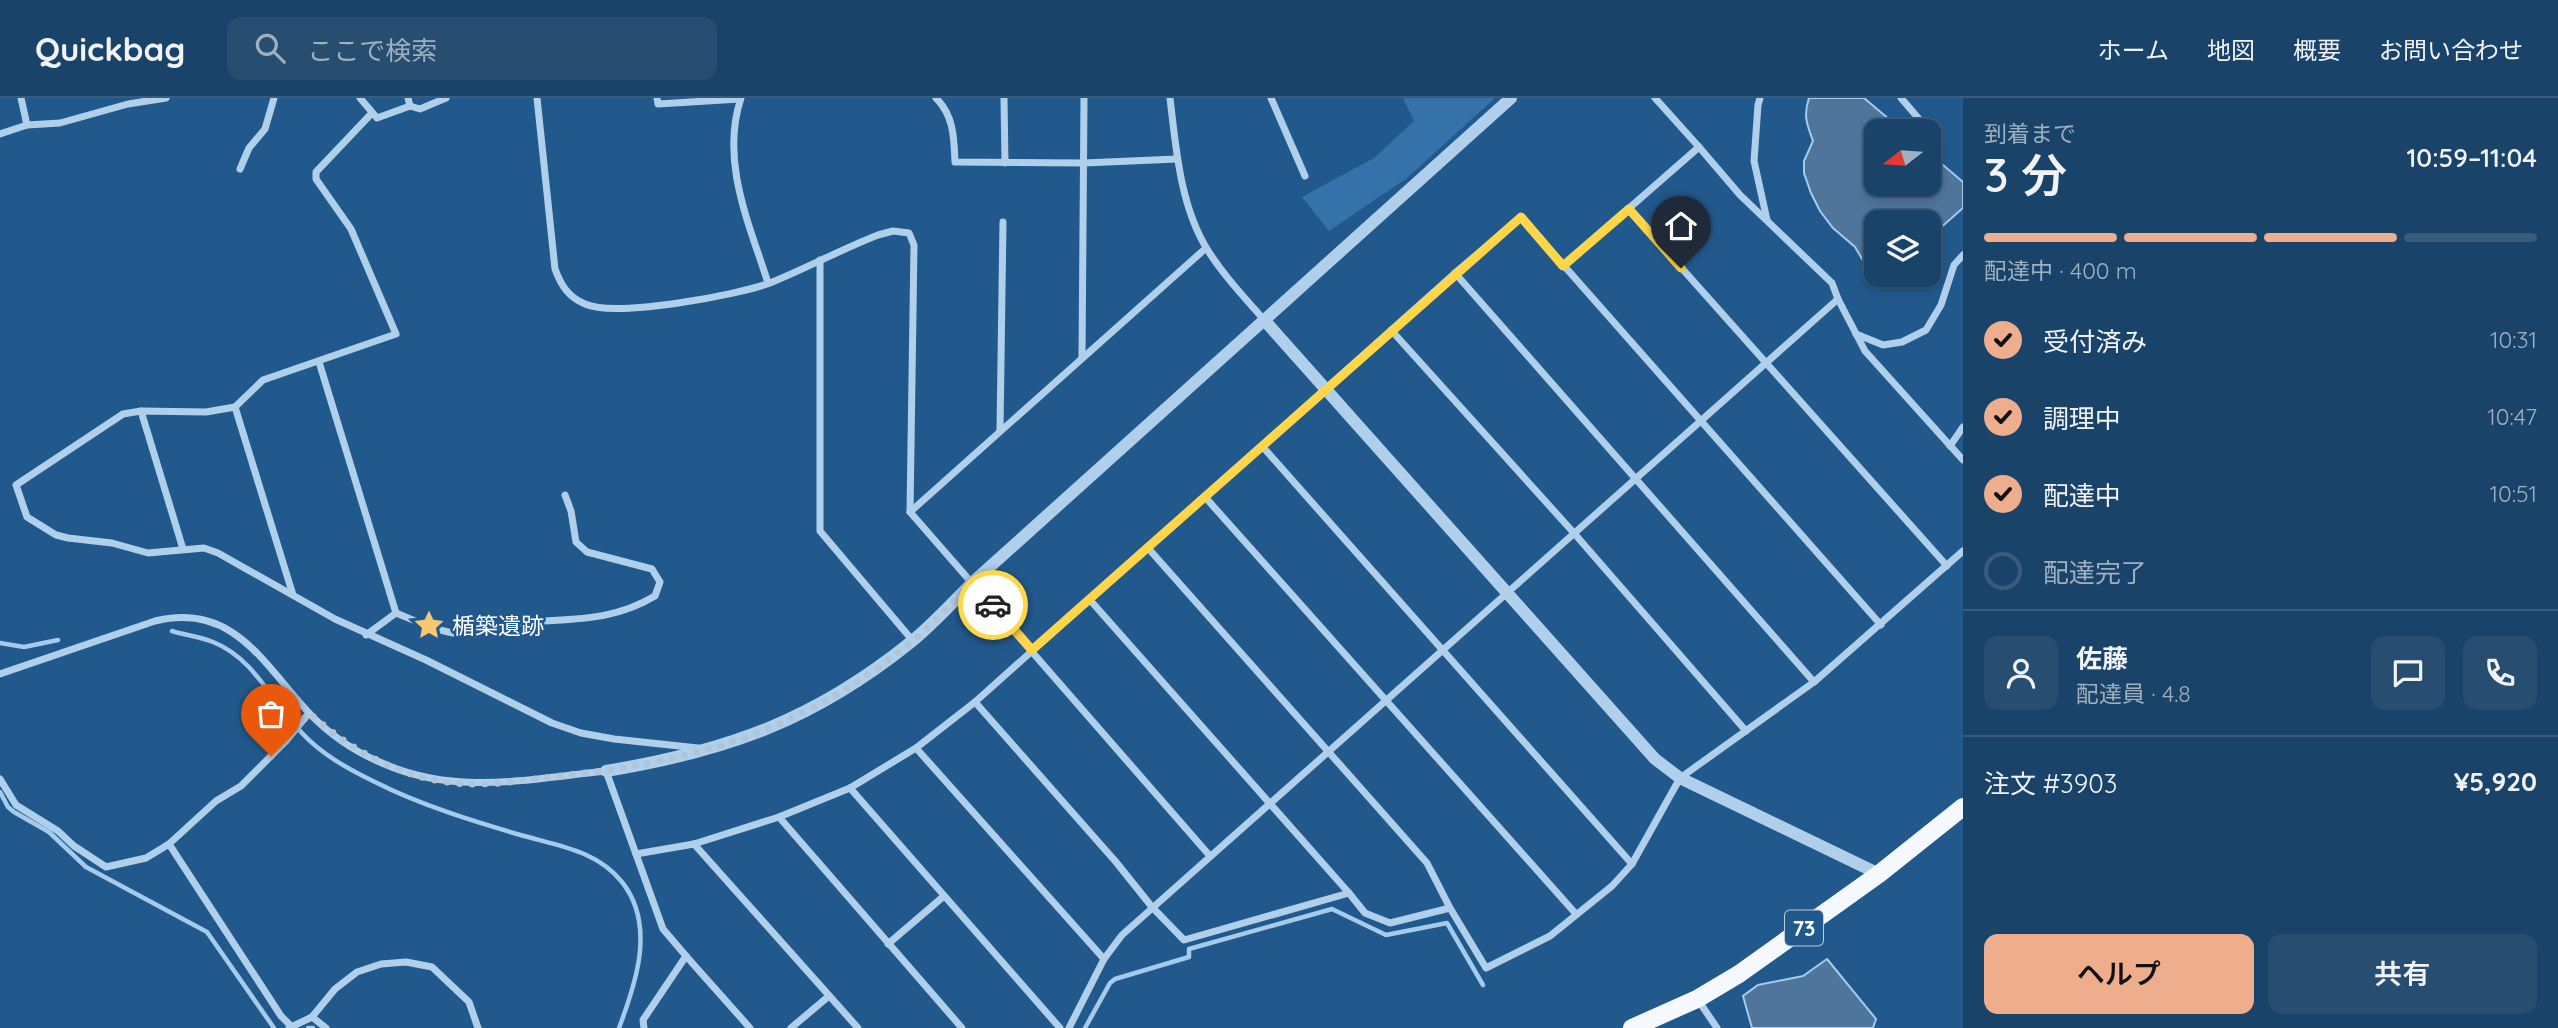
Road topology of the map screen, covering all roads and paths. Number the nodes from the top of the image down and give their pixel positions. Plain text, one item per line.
1 (22, 98) edge
2 (166, 98) edge
3 (274, 98) edge
4 (360, 98) edge
5 (446, 98) edge
6 (537, 98) edge
7 (657, 98) edge
8 (936, 98) edge
9 (1004, 98) edge
10 (1084, 98) edge
11 (1170, 98) edge
12 (1271, 98) edge
13 (1511, 98) edge
14 (1655, 98) edge
15 (1760, 98) edge
16 (1901, 98) edge
17 (740, 99) edge
18 (127, 101) edge
19 (409, 102) edge
20 (372, 113) junction
21 (1919, 119) edge
22 (27, 125) junction
23 (0, 134) edge
24 (1699, 147) junction
25 (1177, 159) junction
26 (1005, 163) junction
27 (1084, 163) junction
28 (240, 169) dead end
29 (1304, 176) dead end
30 (1629, 209) junction
31 (1767, 220) junction
32 (1003, 222) dead end
33 (1206, 248) junction
34 (1963, 255) edge
35 (820, 260) junction
36 (1563, 266) junction
37 (1455, 273) junction
38 (768, 283) junction
39 (1838, 299) junction
40 (1265, 321) junction
41 (1391, 330) junction
42 (1856, 334) junction
43 (1082, 357) junction
44 (319, 362) junction
45 (1767, 364) junction
46 (1325, 390) junction
47 (235, 407) junction
48 (142, 411) junction
49 (1701, 422) junction
50 (1963, 427) edge
51 (1000, 430) junction
52 (1262, 446) junction
53 (1950, 446) junction
54 (1963, 460) edge
55 (1635, 478) junction
56 (565, 495) dead end
57 (1205, 497) junction
58 (910, 512) junction
59 (1573, 532) junction
60 (1148, 548) junction
61 (183, 549) junction
62 (1963, 551) edge
63 (1947, 566) junction
64 (973, 582) junction
65 (293, 595) junction
66 (1507, 595) junction
67 (1090, 600) junction
68 (396, 613) junction
69 (1881, 625) junction
70 (366, 635) junction
71 (913, 641) junction
72 (1032, 650) junction
73 (1444, 651) junction
74 (0, 674) edge
75 (1814, 681) junction
76 (1387, 701) junction
77 (975, 702) junction
78 (309, 713) junction
79 (1746, 731) junction
80 (916, 748) junction
81 (713, 749) junction
82 (1329, 752) junction
83 (606, 771) junction
84 (1680, 778) junction
85 (0, 779) edge
86 (850, 788) junction
87 (1270, 804) junction
88 (1963, 807) edge
89 (779, 817) junction
90 (169, 844) junction
91 (694, 844) junction
92 (636, 854) junction
93 (1210, 856) junction
94 (1632, 864) junction
95 (1879, 874) junction
96 (1349, 893) junction
97 (944, 895) junction
98 (1152, 907) junction
99 (1450, 908) junction
100 (1576, 914) junction
101 (888, 944) junction
102 (686, 957) junction
103 (1104, 959) junction
104 (829, 996) junction
105 (1697, 999) junction
106 (312, 1017) junction
107 (289, 1027) edge
108 (326, 1028) edge
109 (478, 1028) edge
110 (645, 1028) edge
111 (750, 1028) edge
112 (791, 1028) edge
113 (858, 1028) edge
114 (962, 1028) edge
115 (1060, 1028) edge
116 (1069, 1028) edge
117 (1632, 1028) edge
118 (1717, 1028) edge

1 - 22 street
2 - 18 street
3 - 28 street
4 - 20 street
5 - 19 street
6 - 38 street
7 - 17 street
8 - 26 street
9 - 26 street
10 - 27 street
11 - 25 street
12 - 29 street
13 - 40 street
14 - 24 street
15 - 31 street
16 - 21 street
17 - 38 street
18 - 22 street
19 - 20 street
20 - 44 street
22 - 23 street
24 - 30 street
24 - 31 street
25 - 27 street
25 - 33 street
26 - 27 street
27 - 43 street
30 - 36 street
30 - 45 street
31 - 39 street
32 - 51 street
33 - 40 street
33 - 43 street
34 - 42 street
35 - 38 street
35 - 58 street
35 - 71 street
36 - 37 street
36 - 49 street
37 - 41 street
37 - 55 street
39 - 42 street
39 - 45 street
40 - 46 street
40 - 64 street
41 - 46 street
41 - 59 street
42 - 53 street
43 - 51 street
44 - 47 street
44 - 68 street
45 - 49 street
45 - 63 street
46 - 52 street
46 - 66 street
47 - 48 street
47 - 65 street
48 - 61 street
48 - 61 street
49 - 55 street
49 - 69 street
50 - 53 street
51 - 58 street
52 - 57 street
52 - 73 street
53 - 54 street
55 - 59 street
55 - 75 street
56 - 68 street
57 - 60 street
57 - 76 street
58 - 64 street
59 - 66 street
59 - 79 street
60 - 67 street
60 - 82 street
61 - 65 street
62 - 63 street
63 - 69 street
64 - 71 street
64 - 72 street
65 - 70 street
66 - 73 street
66 - 84 street
67 - 72 street
67 - 87 street
68 - 70 street
69 - 75 street
70 - 81 street
71 - 81 street
72 - 77 street
72 - 93 street
73 - 76 street
73 - 94 street
74 - 78 street
75 - 79 street
76 - 82 street
76 - 100 street
77 - 80 street
77 - 98 street
78 - 83 street
78 - 90 street
79 - 84 street
80 - 86 street
80 - 103 street
81 - 83 street
82 - 87 street
82 - 99 street
83 - 92 street
84 - 94 street
84 - 95 street
85 - 90 street
86 - 89 street
86 - 97 street
87 - 93 street
87 - 96 street
88 - 95 main road, 73
89 - 91 street
89 - 101 street
90 - 107 street
91 - 92 street
91 - 104 street
92 - 102 street
93 - 98 street
94 - 100 street
95 - 105 main road, 73
96 - 98 street
96 - 99 street
97 - 101 street
97 - 115 street
98 - 103 street
99 - 100 street
101 - 114 street
102 - 110 street
102 - 111 street
103 - 116 street
104 - 112 street
104 - 113 street
105 - 117 main road, 73
105 - 118 street
106 - 107 street
106 - 108 street
106 - 109 street

